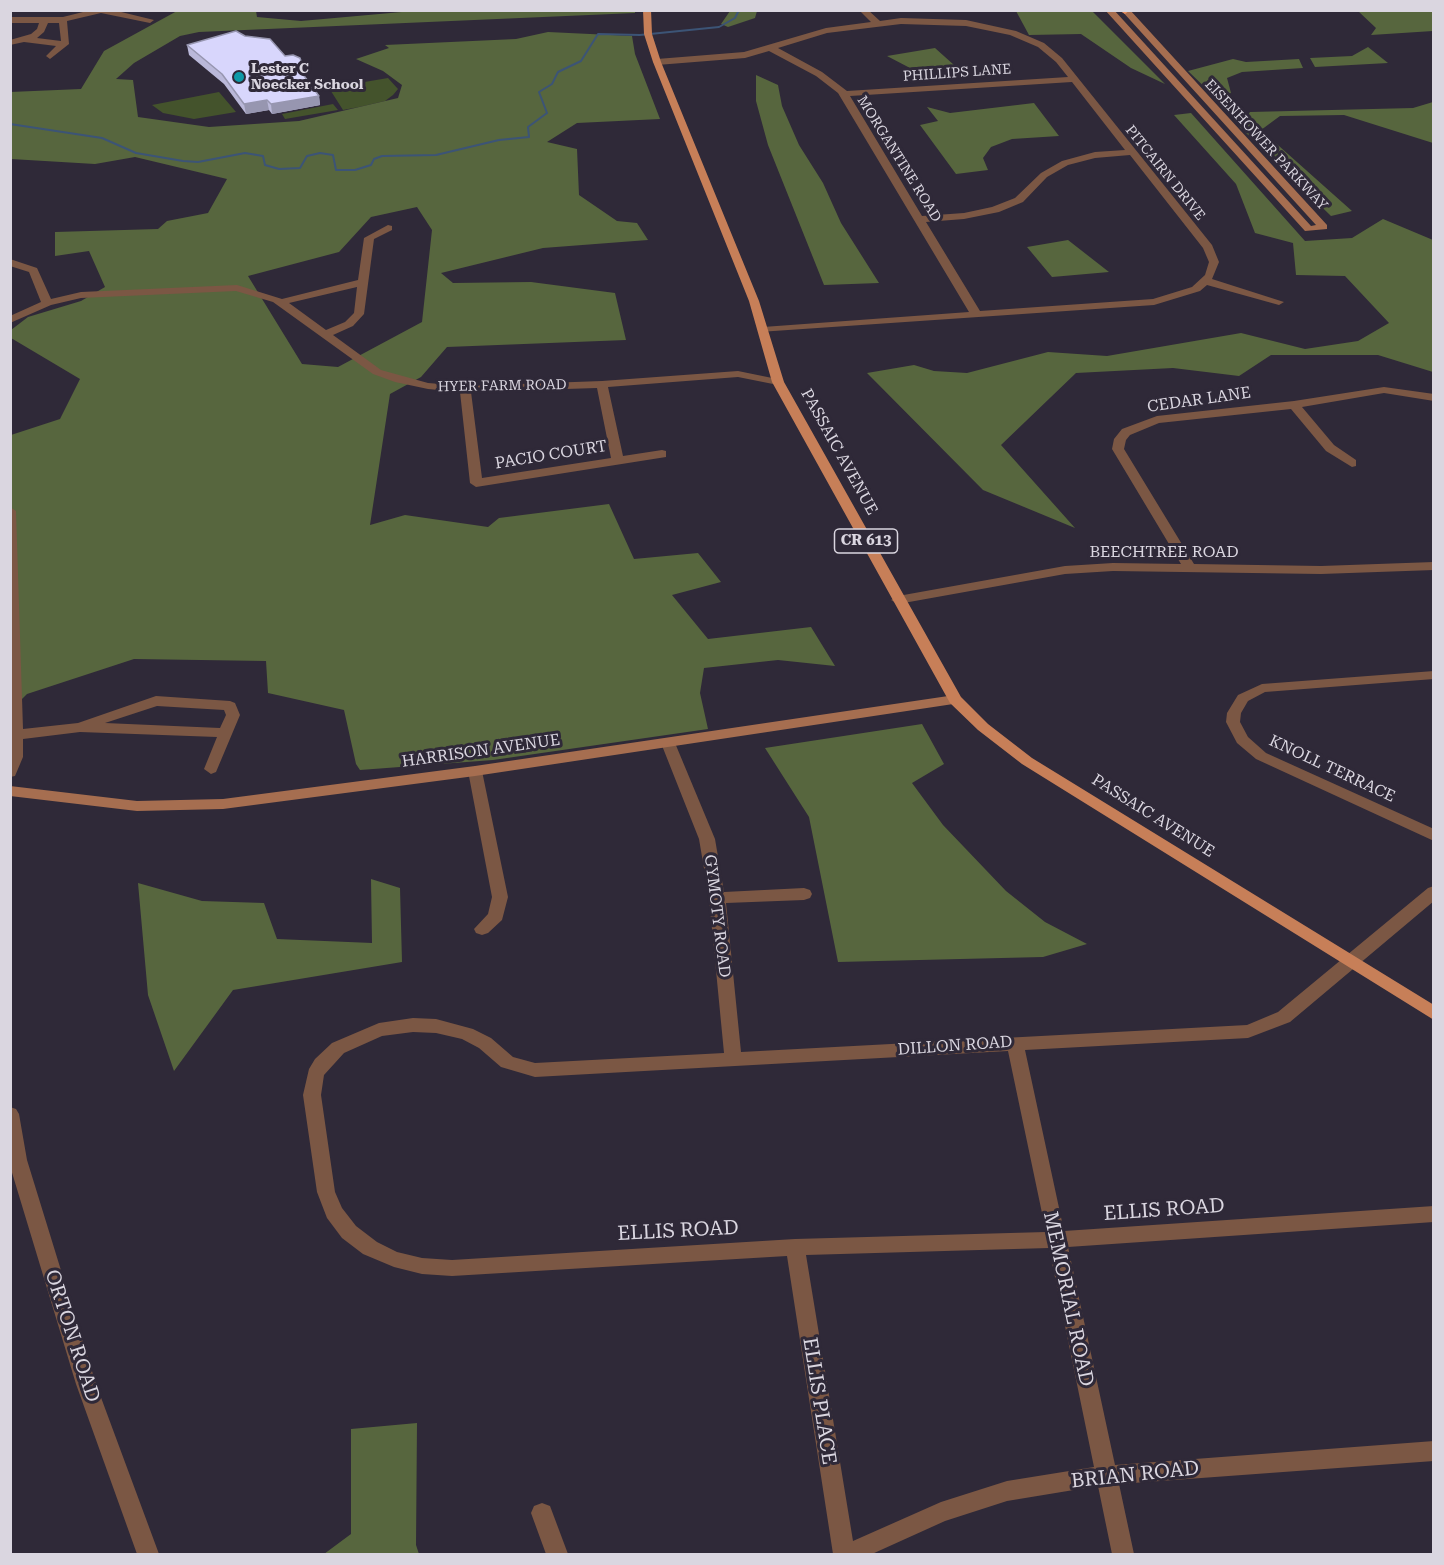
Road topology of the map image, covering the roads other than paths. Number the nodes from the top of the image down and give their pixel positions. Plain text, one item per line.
1 (647, 10) edge
2 (863, 10) edge
3 (1109, 10) edge
4 (103, 11) edge
5 (1125, 11) edge
6 (124, 12) edge
7 (10, 20) edge
8 (63, 20) junction
9 (150, 20) dead end
10 (44, 21) junction
11 (877, 23) junction
12 (24, 39) junction
13 (10, 43) edge
14 (65, 44) junction
15 (771, 48) junction
16 (50, 56) dead end
17 (657, 62) junction
18 (1073, 79) junction
19 (844, 94) junction
20 (1130, 152) junction
21 (921, 219) junction
22 (388, 228) dead end
23 (10, 262) edge
24 (1206, 281) junction
25 (363, 282) junction
26 (281, 302) junction
27 (1279, 302) dead end
28 (47, 303) junction
29 (976, 314) junction
30 (10, 320) edge
31 (763, 330) junction
32 (324, 335) junction
33 (772, 360) junction
34 (738, 374) junction
35 (778, 382) junction
36 (602, 384) junction
37 (465, 389) junction
38 (1434, 398) edge
39 (1294, 405) junction
40 (662, 454) dead end
41 (618, 461) junction
42 (1352, 463) dead end
43 (10, 511) edge
44 (1434, 567) edge
45 (1190, 568) junction
46 (898, 600) junction
47 (1434, 675) edge
48 (955, 699) junction
49 (80, 727) junction
50 (226, 733) junction
51 (15, 735) junction
52 (668, 743) junction
53 (13, 755) edge
54 (211, 769) dead end
55 (476, 771) junction
56 (10, 772) edge
57 (10, 791) edge
58 (1434, 836) edge
59 (1434, 892) edge
60 (804, 894) dead end
61 (717, 898) junction
62 (482, 929) dead end
63 (1352, 963) junction
64 (1434, 1014) edge
65 (1015, 1042) junction
66 (733, 1060) junction
67 (535, 1070) joint
68 (10, 1114) edge
69 (1434, 1214) edge
70 (1055, 1240) junction
71 (795, 1247) junction
72 (1434, 1451) edge
73 (1106, 1475) junction
74 (542, 1513) dead end
75 (148, 1554) edge
76 (557, 1554) edge
77 (844, 1554) edge
78 (849, 1554) edge
79 (1123, 1554) edge

1 - 17 main road, PASSAIC AVENUE / CR 613
2 - 11 street
3 - 5 street, EISENHOWER PARKWAY
4 - 6 street
4 - 8 street
6 - 9 street
7 - 10 street
8 - 10 street
8 - 14 street
10 - 12 street
11 - 15 street, PITCAIRN DRIVE
11 - 18 street, PITCAIRN DRIVE
12 - 13 street
12 - 14 street
14 - 16 street
15 - 17 street, PITCAIRN DRIVE
15 - 19 street, MORGANTINE ROAD
17 - 31 main road, PASSAIC AVENUE / CR 613
18 - 19 street, PHILLIPS LANE
18 - 20 street, PITCAIRN DRIVE
19 - 21 street, MORGANTINE ROAD
20 - 21 street
20 - 24 street, PITCAIRN DRIVE
21 - 29 street, MORGANTINE ROAD
22 - 25 street
23 - 28 street
24 - 27 street
24 - 29 street
25 - 26 street
25 - 32 street
26 - 28 street, HYER FARM ROAD
26 - 32 street, HYER FARM ROAD
28 - 30 street, HYER FARM ROAD
29 - 31 street
31 - 33 main road, PASSAIC AVENUE / CR 613
32 - 37 street, HYER FARM ROAD
33 - 34 street, HYER FARM ROAD
33 - 35 main road, PASSAIC AVENUE / CR 613
34 - 35 street, HYER FARM ROAD
34 - 36 street, HYER FARM ROAD
35 - 46 main road, PASSAIC AVENUE / CR 613
36 - 37 street, HYER FARM ROAD
36 - 41 street, PACIO COURT
37 - 41 street, PACIO COURT
38 - 39 street, CEDAR LANE
39 - 42 street
39 - 45 street, CEDAR LANE
40 - 41 street, PACIO COURT
43 - 51 street
44 - 45 street, BEECHTREE ROAD
45 - 46 street, BEECHTREE ROAD
46 - 48 main road, PASSAIC AVENUE / CR 613
47 - 58 street, KNOLL TERRACE
48 - 52 street, HARRISON AVENUE
48 - 63 main road, PASSAIC AVENUE / CR 613
49 - 50 street
49 - 50 street
49 - 51 street
50 - 54 street
51 - 53 street
52 - 55 street, HARRISON AVENUE
52 - 61 street, GYMOTY ROAD
53 - 56 street
55 - 57 street, HARRISON AVENUE
55 - 62 street
59 - 63 street, DILLON ROAD
60 - 61 street
61 - 66 street, GYMOTY ROAD
63 - 64 main road, PASSAIC AVENUE / CR 613
63 - 65 street, DILLON ROAD
65 - 66 street, DILLON ROAD
65 - 70 street, MEMORIAL ROAD
66 - 67 street, DILLON ROAD
67 - 71 street, ELLIS ROAD
68 - 75 street, ORTON ROAD
69 - 70 street, ELLIS ROAD
70 - 71 street, ELLIS ROAD
70 - 73 street, MEMORIAL ROAD
71 - 77 street, ELLIS PLACE
72 - 73 street, BRIAN ROAD
73 - 78 street, BRIAN ROAD
73 - 79 street, MEMORIAL ROAD
74 - 76 street

